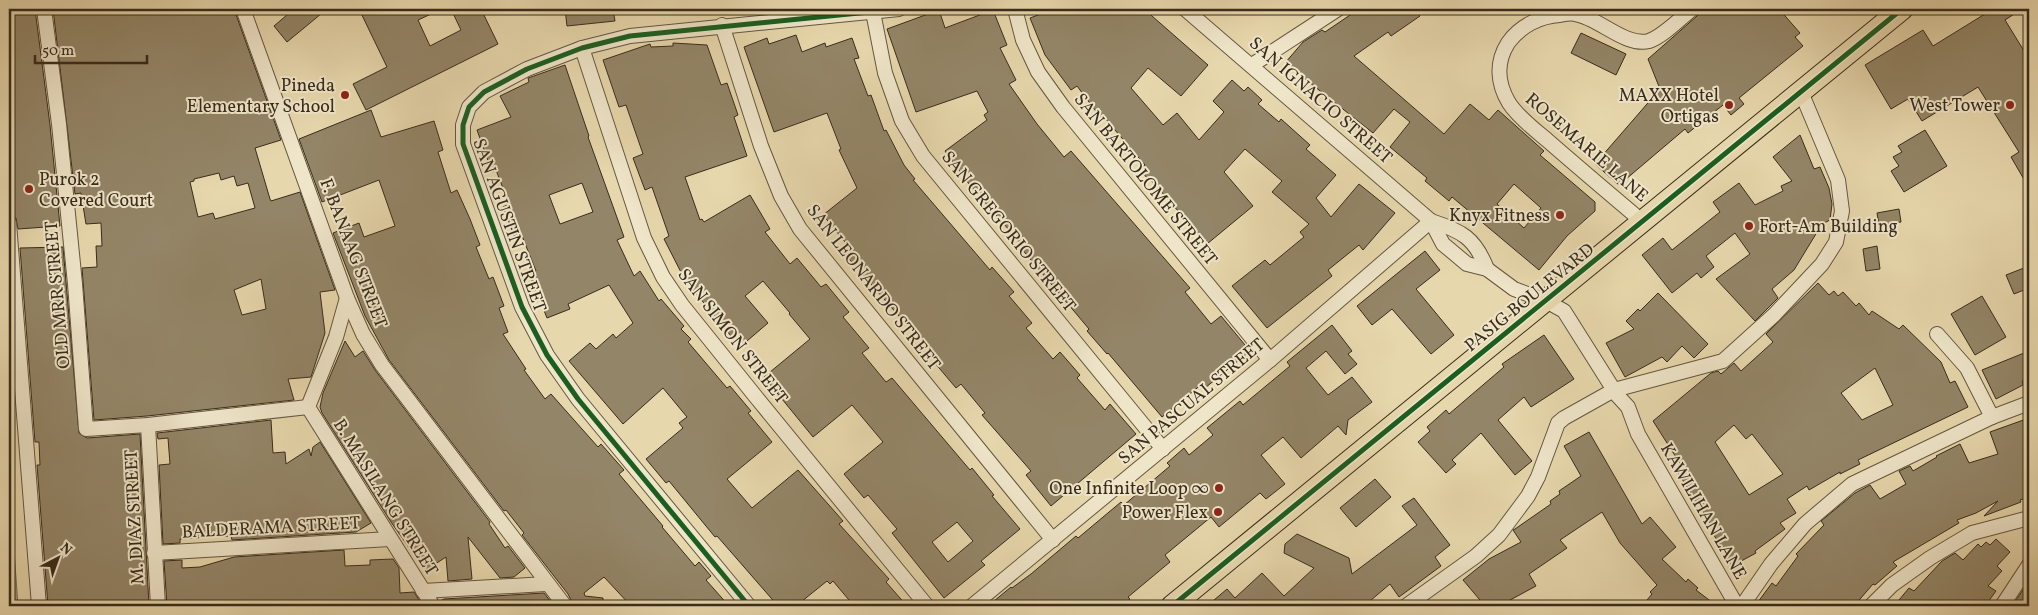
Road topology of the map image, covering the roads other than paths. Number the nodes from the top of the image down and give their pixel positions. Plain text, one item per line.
1 (44, 9) edge
2 (243, 9) edge
3 (899, 9) edge
4 (1015, 9) edge
5 (1185, 9) edge
6 (1338, 9) edge
7 (1692, 9) edge
8 (1902, 9) edge
9 (873, 12) junction
10 (722, 25) junction
11 (582, 48) junction
12 (1252, 65) junction
13 (1800, 92) junction
14 (1431, 221) junction
15 (1643, 222) junction
16 (9, 223) edge
17 (1487, 269) junction
18 (348, 298) junction
19 (1546, 301) junction
20 (1937, 334) dead end
21 (1270, 360) junction
22 (1615, 392) junction
23 (2029, 403) edge
24 (308, 407) junction
25 (1992, 417) junction
26 (148, 425) junction
27 (1163, 449) junction
28 (2029, 518) edge
29 (390, 539) junction
30 (1053, 540) junction
31 (154, 553) junction
32 (2029, 565) edge
33 (546, 584) junction
34 (423, 591) junction
35 (39, 606) edge
36 (158, 606) edge
37 (433, 606) edge
38 (565, 606) edge
39 (749, 606) edge
40 (927, 606) edge
41 (972, 606) edge
42 (1172, 606) edge
43 (1406, 606) edge
44 (1737, 606) edge
45 (1742, 606) edge
46 (1871, 606) edge
47 (2002, 606) edge

1 - 26 street, OLD MRR STREET
2 - 18 street, F. BANAAG STREET
3 - 9 street, SAN AGUSTIN STREET
4 - 21 street, SAN BARTOLOME STREET
5 - 12 street, SAN IGNACIO STREET
6 - 12 street
7 - 15 street, ROSEMARIE LANE
8 - 13 main road, PASIG BOULEVARD
9 - 10 street, SAN AGUSTIN STREET
9 - 27 street, SAN GREGORIO STREET
10 - 11 street, SAN AGUSTIN STREET
10 - 30 street, SAN LEONARDO STREET
11 - 39 street, SAN AGUSTIN STREET
11 - 40 street, SAN SIMON STREET
12 - 14 street, SAN IGNACIO STREET
13 - 15 main road, PASIG BOULEVARD
13 - 22 street
14 - 17 street, SAN IGNACIO STREET
14 - 17 street, SAN IGNACIO STREET
14 - 21 street, SAN PASCUAL STREET
15 - 19 main road, PASIG BOULEVARD
16 - 35 street
17 - 19 street, SAN IGNACIO STREET
18 - 24 street
18 - 33 street, F. BANAAG STREET
19 - 22 street, KAWILIHAN LANE
19 - 42 main road, PASIG BOULEVARD
20 - 25 street
21 - 27 street, SAN PASCUAL STREET
22 - 43 street
22 - 44 street, KAWILIHAN LANE
23 - 25 street
24 - 26 street
24 - 29 street, B. MASILANG STREET
25 - 45 street
26 - 31 street, M. DIAZ STREET
27 - 30 street, SAN PASCUAL STREET
28 - 46 street
29 - 31 street, BALDERAMA STREET
29 - 34 street, B. MASILANG STREET
30 - 41 street, SAN PASCUAL STREET
31 - 36 street, M. DIAZ STREET
32 - 47 street
33 - 34 street
33 - 38 street, F. BANAAG STREET
34 - 37 street, B. MASILANG STREET

